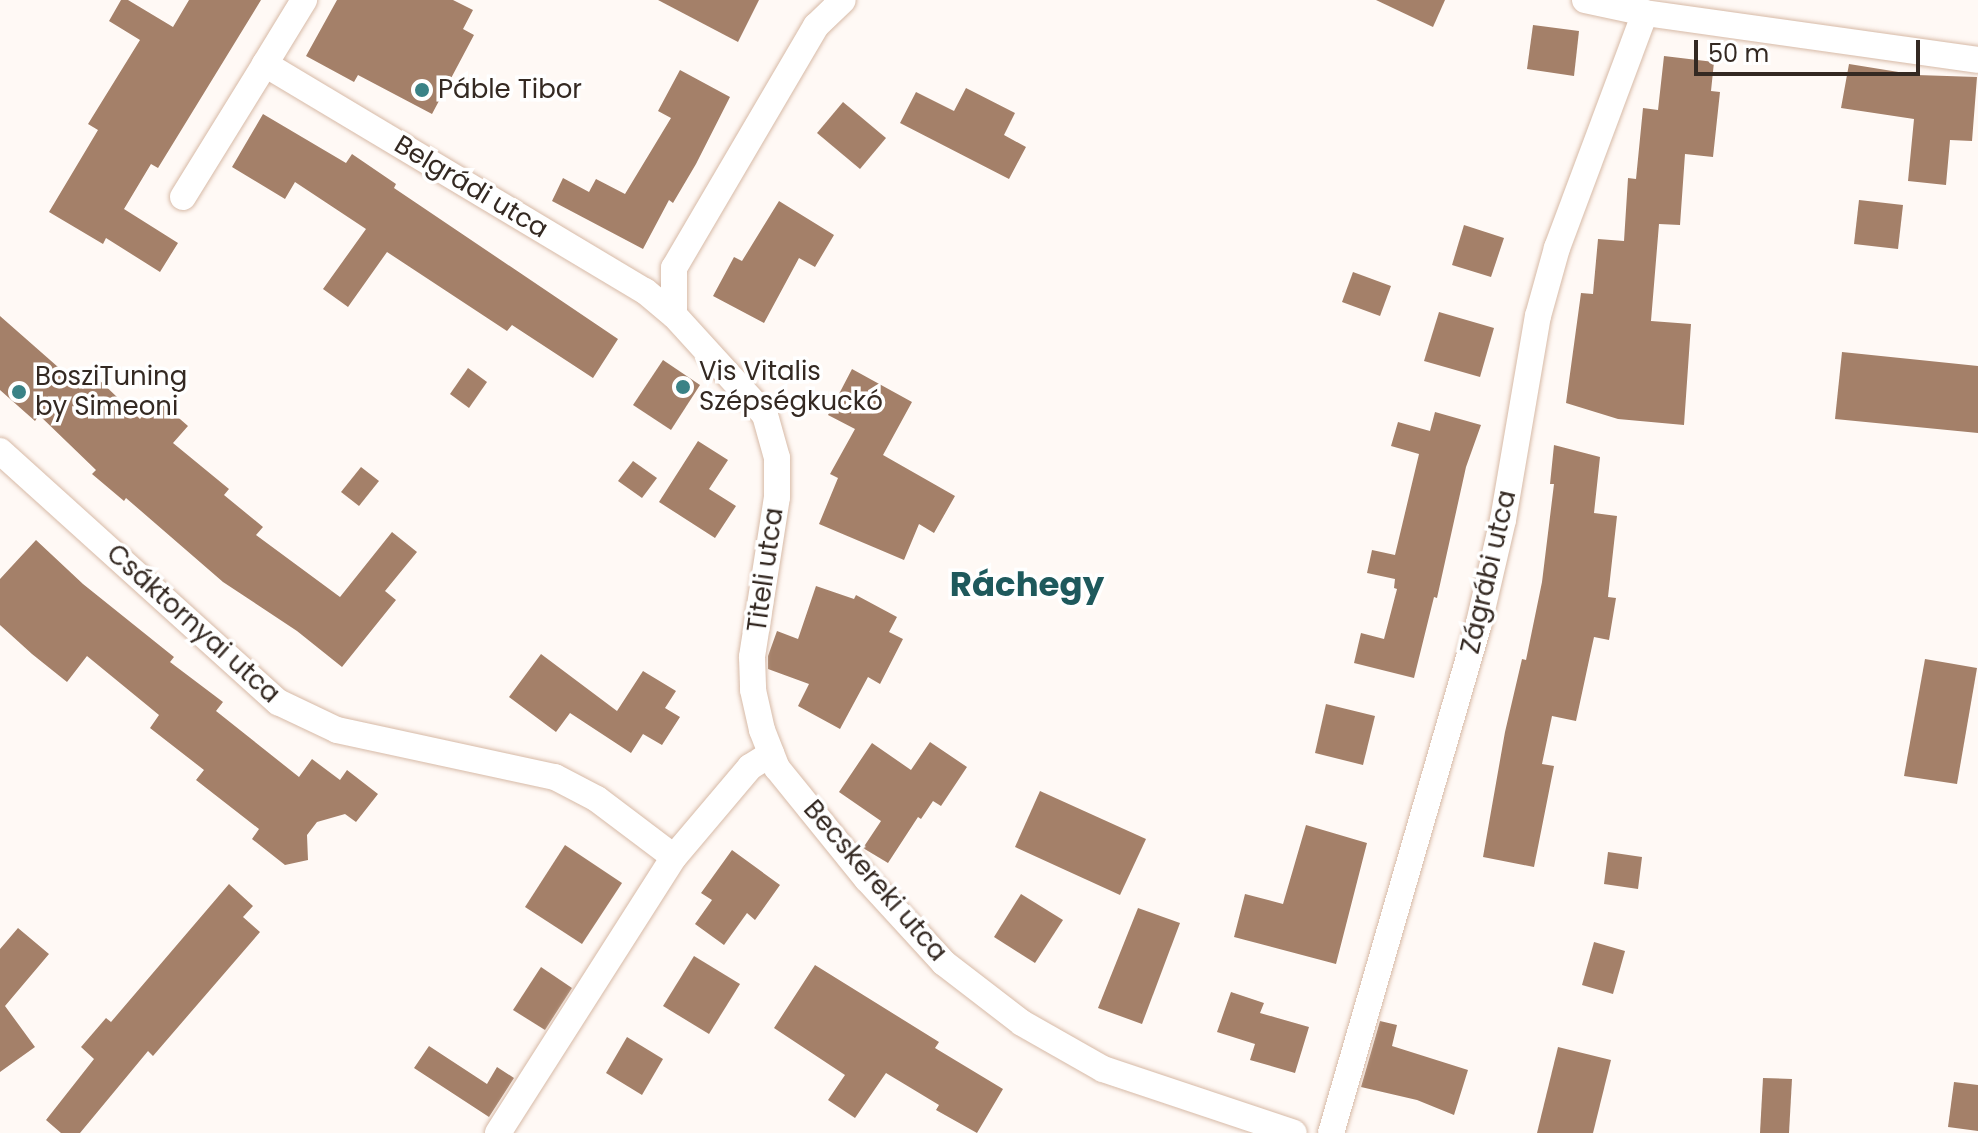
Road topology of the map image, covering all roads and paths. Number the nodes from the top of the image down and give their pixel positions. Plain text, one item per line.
1 (304, 0) edge
2 (843, 0) edge
3 (1585, 0) edge
4 (1645, 13) junction
5 (1978, 60) edge
6 (265, 64) junction
7 (183, 197) dead end
8 (674, 315) junction
9 (0, 451) edge
10 (771, 754) junction
11 (674, 857) junction
12 (498, 1133) edge
13 (1294, 1133) edge
14 (1331, 1133) edge

1 - 6 street
2 - 8 street
3 - 4 street
4 - 5 street
4 - 14 street, Zágrábi utca
6 - 7 street
6 - 8 street, Belgrádi utca
8 - 10 street, Titeli utca
9 - 11 street, Csáktornyai utca
10 - 11 street
10 - 13 street, Becskereki utca
11 - 12 street

